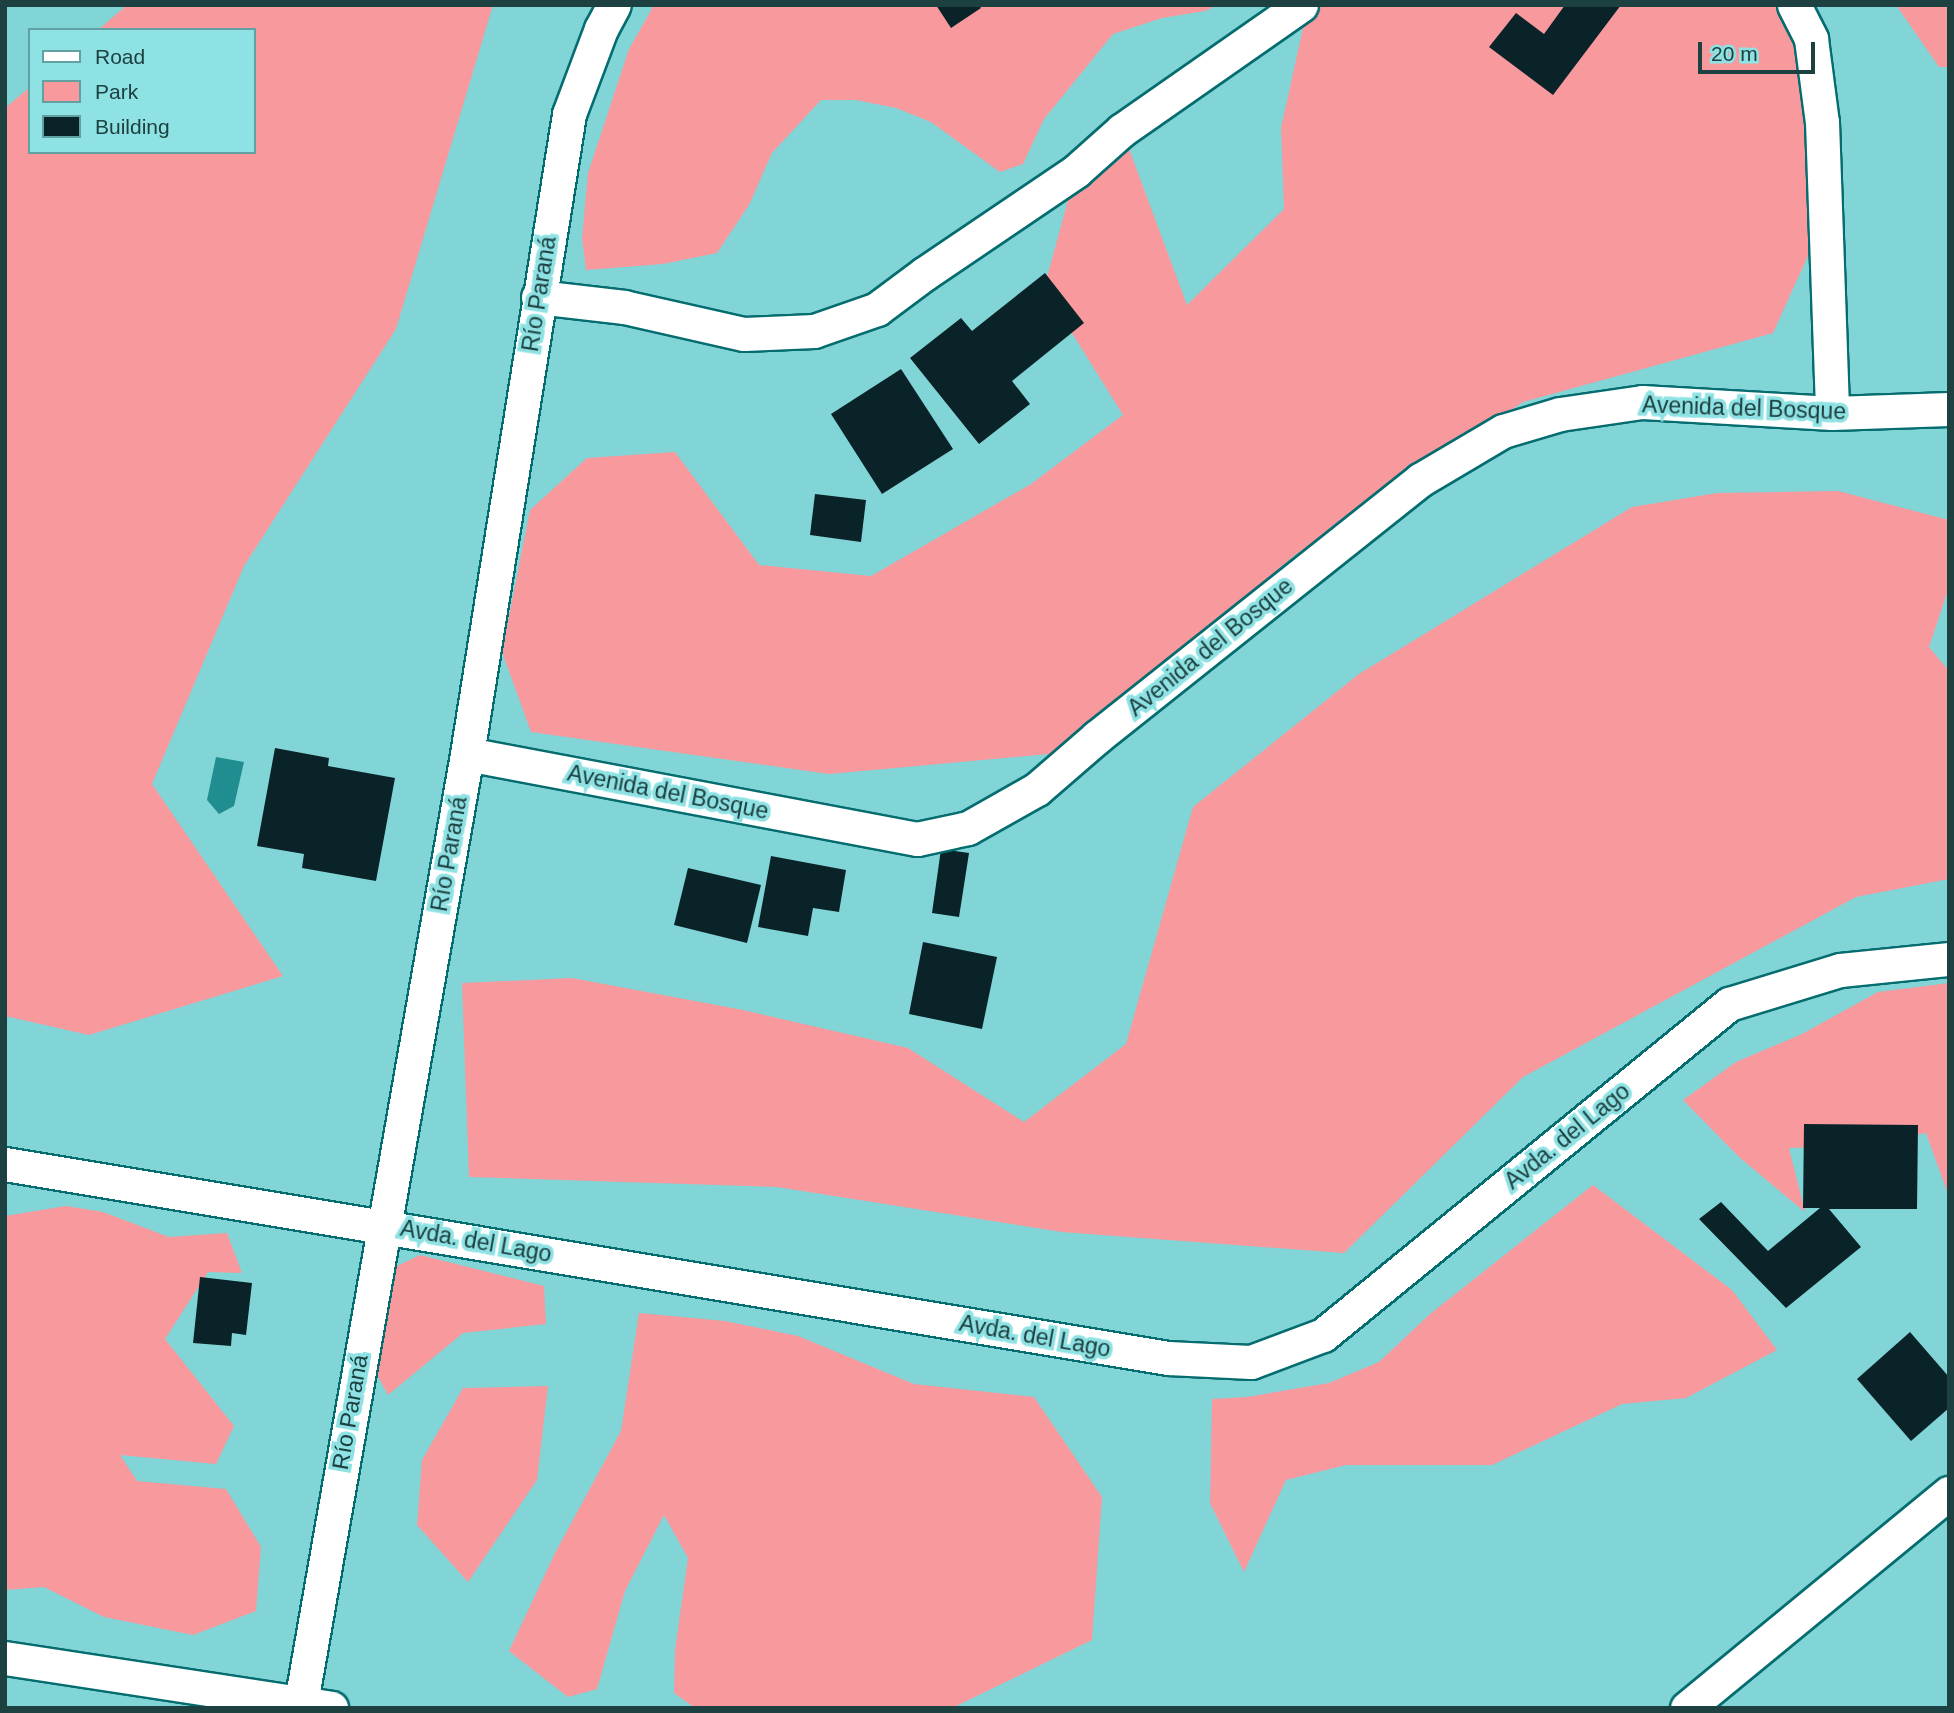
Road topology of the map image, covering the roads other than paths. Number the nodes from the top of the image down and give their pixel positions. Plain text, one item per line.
1 (614, 5) edge
2 (1301, 5) edge
3 (1794, 5) edge
4 (538, 297) junction
5 (1949, 409) edge
6 (1832, 413) junction
7 (467, 754) junction
8 (1949, 959) edge
9 (5, 1164) edge
10 (382, 1226) junction
11 (1949, 1493) edge
12 (5, 1658) edge
13 (310, 1706) edge
14 (1692, 1706) edge

1 - 4 street, Río Paraná
2 - 4 street
3 - 6 street
4 - 7 street, Río Paraná
5 - 6 street, Avenida del Bosque
6 - 7 street, Avenida del Bosque
7 - 10 street, Río Paraná
8 - 10 street, Avda. del Lago
9 - 10 street, Avda. del Lago
10 - 13 street, Río Paraná
11 - 14 street
12 - 13 street

